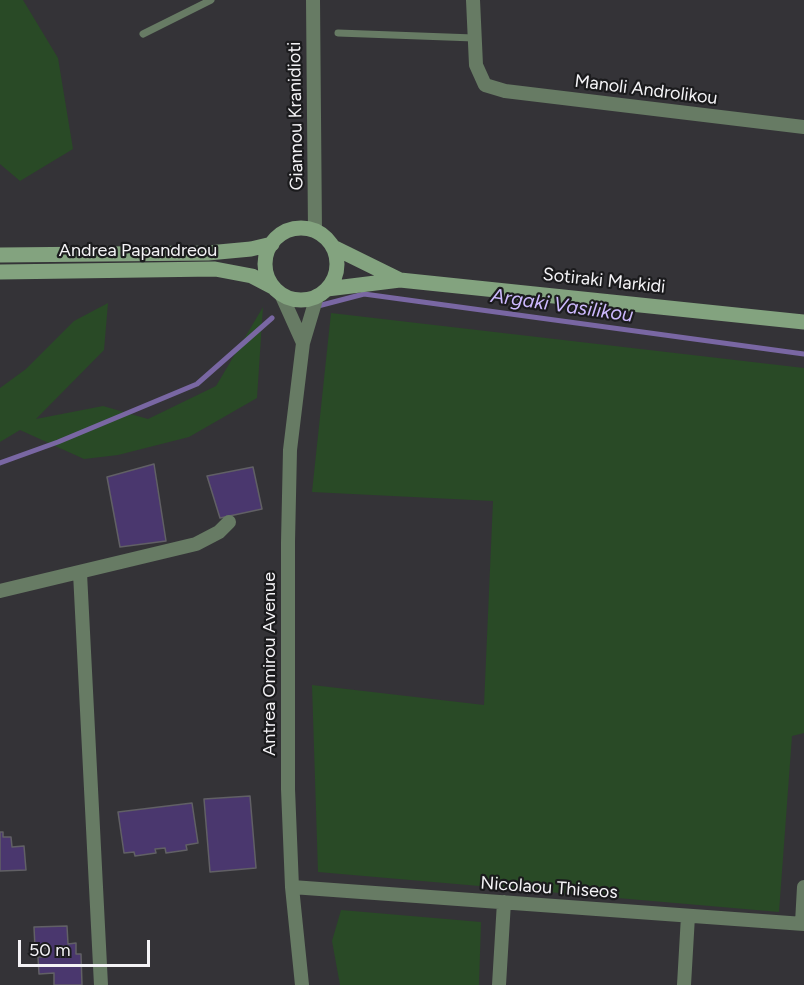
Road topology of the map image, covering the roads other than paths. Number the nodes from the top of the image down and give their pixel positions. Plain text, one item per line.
1 (211, 0) edge
2 (313, 0) edge
3 (473, 0) edge
4 (338, 33) dead end
5 (143, 34) dead end
6 (474, 38) junction
7 (804, 127) edge
8 (315, 231) junction
9 (272, 244) junction
10 (333, 247) junction
11 (0, 255) edge
12 (0, 272) edge
13 (400, 280) junction
14 (277, 290) junction
15 (322, 293) junction
16 (804, 322) edge
17 (303, 343) junction
18 (230, 522) dead end
19 (80, 573) junction
20 (0, 591) edge
21 (292, 887) junction
22 (804, 887) edge
23 (504, 902) junction
24 (688, 916) junction
25 (803, 923) edge
26 (101, 985) edge
27 (302, 985) edge
28 (500, 985) edge
29 (684, 985) edge

1 - 5 lane
2 - 8 street, Giannou Kranidioti
3 - 6 street
4 - 6 lane
6 - 7 street, Manoli Androlikou
8 - 9 street
8 - 10 street
9 - 11 street, Andrea Papandreou
9 - 14 street
10 - 13 street, Sotiraki Markidi
10 - 15 street
12 - 14 street, Andrea Papandreou
13 - 15 street, Sotiraki Markidi
13 - 16 street, Sotiraki Markidi
14 - 15 street
14 - 17 street
15 - 17 street, Antrea Omirou Avenue
17 - 21 street, Antrea Omirou Avenue
18 - 19 street
19 - 20 street
19 - 26 street
21 - 23 street, Nicolaou Thiseos
21 - 27 street, Antrea Omirou Avenue
22 - 25 street
23 - 24 street, Nicolaou Thiseos
23 - 28 street
24 - 25 street, Nicolaou Thiseos
24 - 29 street

